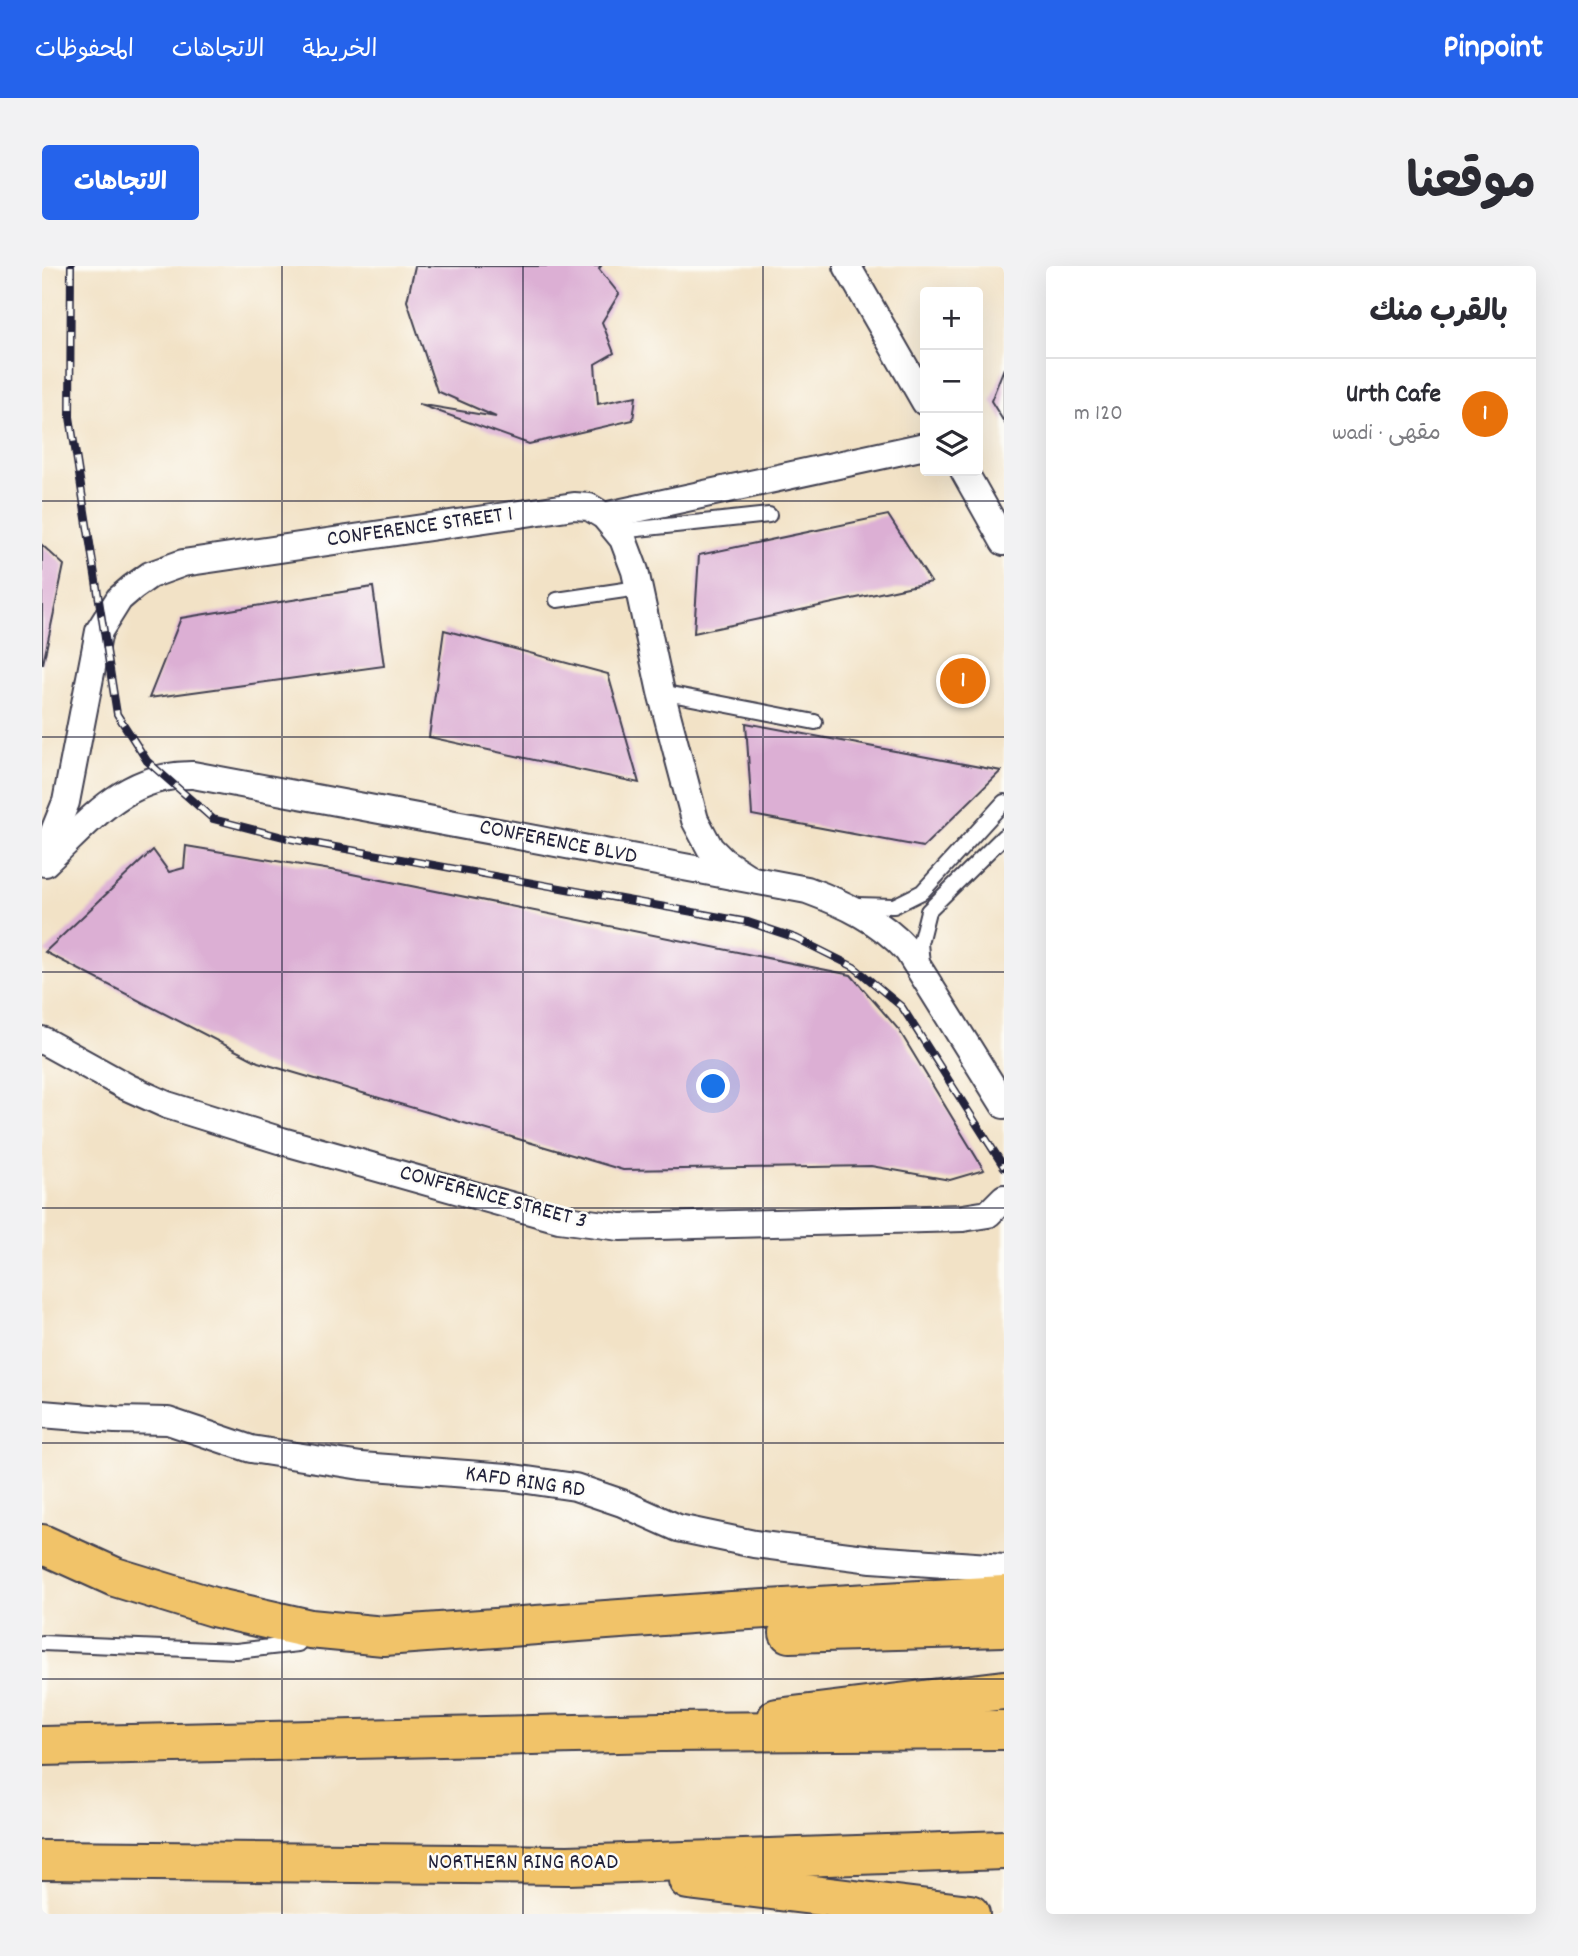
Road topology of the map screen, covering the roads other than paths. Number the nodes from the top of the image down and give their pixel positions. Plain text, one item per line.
1 (847, 266) edge
2 (920, 393) edge
3 (920, 447) edge
4 (967, 476) edge
5 (769, 514) dead end
6 (611, 523) junction
7 (1004, 542) edge
8 (638, 588) junction
9 (557, 600) dead end
10 (662, 692) junction
11 (815, 722) dead end
12 (1004, 802) edge
13 (1004, 836) edge
14 (42, 863) edge
15 (748, 878) junction
16 (842, 904) junction
17 (927, 982) junction
18 (42, 1040) edge
19 (1004, 1105) edge
20 (1004, 1198) edge
21 (42, 1414) edge
22 (42, 1544) edge
23 (1004, 1568) edge
24 (1004, 1595) edge
25 (1004, 1627) edge
26 (310, 1629) junction
27 (384, 1636) junction
28 (42, 1643) edge
29 (1004, 1690) edge
30 (1004, 1730) edge
31 (661, 1732) junction
32 (42, 1746) edge
33 (993, 1851) edge
34 (42, 1860) edge
35 (568, 1865) junction
36 (970, 1914) edge

1 - 2 street
3 - 6 street
4 - 7 street
5 - 6 lane
6 - 8 street
6 - 14 street, CONFERENCE STREET 1
8 - 9 lane
8 - 10 street
10 - 11 lane
10 - 15 street
12 - 16 lane
13 - 17 lane
14 - 15 street, CONFERENCE BLVD
15 - 16 street, CONFERENCE BLVD
16 - 17 street, CONFERENCE BLVD
17 - 19 street, CONFERENCE BLVD
18 - 20 street, CONFERENCE STREET 3
21 - 23 street, KAFD RING RD
22 - 26 main road
24 - 27 main road
25 - 27 main road
26 - 27 main road
26 - 28 lane
29 - 31 main road
30 - 31 main road
31 - 32 main road
33 - 35 main road, NORTHERN RING ROAD
34 - 35 main road, NORTHERN RING ROAD
35 - 36 main road

